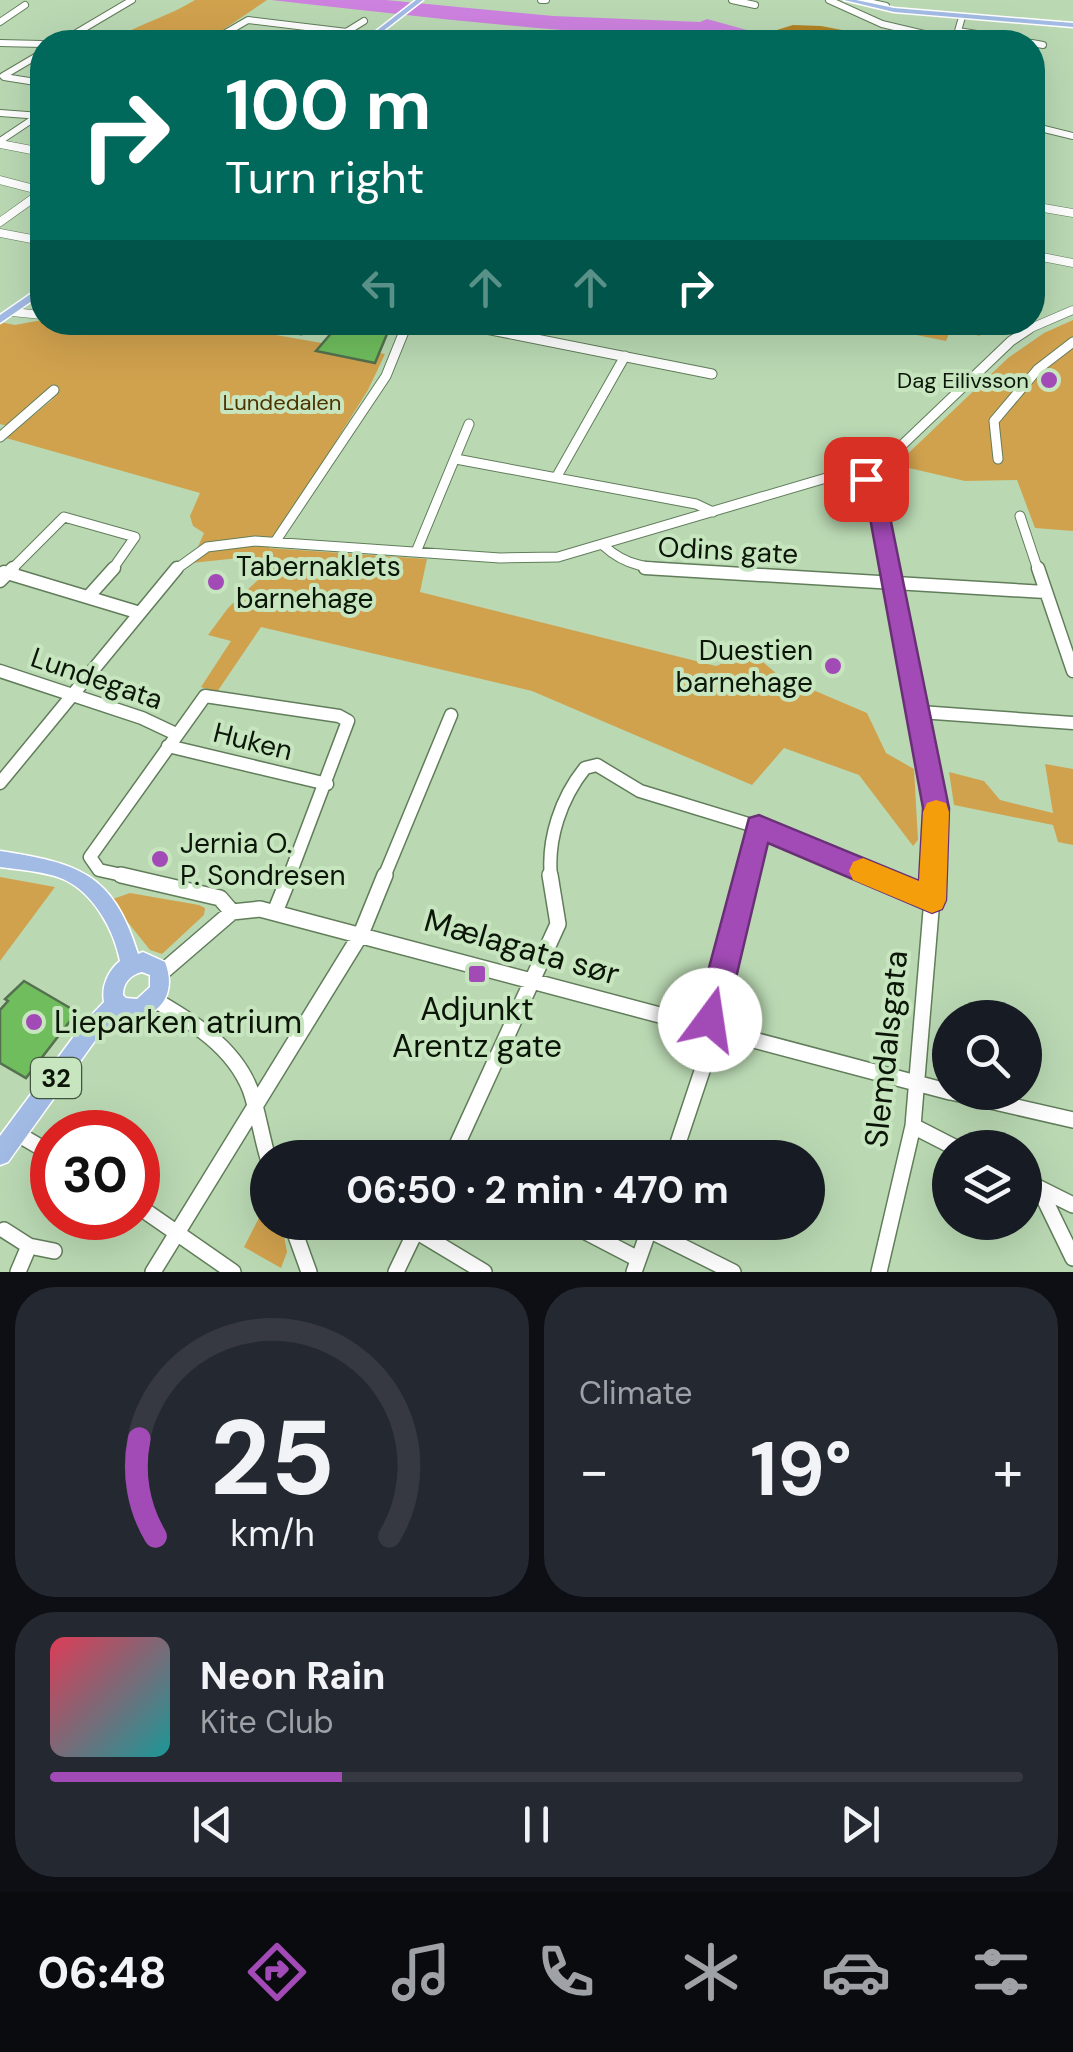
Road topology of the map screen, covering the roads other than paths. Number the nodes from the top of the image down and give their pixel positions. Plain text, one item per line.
1 (132, 0) edge
2 (732, 0) edge
3 (830, 0) edge
4 (848, 0) edge
5 (860, 0) edge
6 (418, 1) edge
7 (26, 5) dead end
8 (755, 5) dead end
9 (884, 9) junction
10 (282, 14) dead end
11 (962, 17) junction
12 (364, 21) dead end
13 (0, 22) edge
14 (270, 22) junction
15 (1073, 24) edge
16 (81, 30) edge
17 (229, 30) edge
18 (336, 30) edge
19 (350, 30) edge
20 (380, 30) edge
21 (904, 30) edge
22 (958, 30) edge
23 (0, 43) edge
24 (30, 44) edge
25 (30, 61) edge
26 (2, 76) edge
27 (30, 81) edge
28 (0, 113) edge
29 (30, 114) edge
30 (30, 122) edge
31 (1045, 129) edge
32 (1073, 136) edge
33 (0, 142) edge
34 (30, 149) edge
35 (0, 180) edge
36 (30, 189) edge
37 (30, 201) edge
38 (1045, 208) edge
39 (1073, 213) edge
40 (0, 222) edge
41 (0, 232) edge
42 (30, 238) edge
43 (1045, 258) edge
44 (1073, 263) edge
45 (30, 301) edge
46 (1073, 310) edge
47 (6, 319) edge
48 (1045, 321) edge
49 (403, 335) edge
50 (518, 335) edge
51 (1021, 335) edge
52 (1073, 342) edge
53 (624, 356) junction
54 (712, 374) dead end
55 (54, 390) dead end
56 (469, 424) dead end
57 (0, 438) edge
58 (456, 458) junction
59 (998, 460) dead end
60 (858, 470) junction
61 (557, 476) junction
62 (713, 512) junction
63 (1020, 516) dead end
64 (275, 542) junction
65 (604, 546) junction
66 (416, 552) junction
67 (3, 575) edge
68 (893, 582) junction
69 (1045, 592) junction
70 (88, 597) junction
71 (140, 612) junction
72 (0, 671) edge
73 (1073, 671) edge
74 (72, 695) junction
75 (920, 712) junction
76 (451, 714) dead end
77 (1073, 723) edge
78 (172, 740) junction
79 (2, 776) edge
80 (327, 784) junction
81 (759, 826) junction
82 (0, 858) edge
83 (932, 900) junction
84 (232, 912) junction
85 (274, 912) junction
86 (361, 934) junction
87 (130, 966) junction
88 (160, 974) junction
89 (534, 982) junction
90 (154, 999) junction
91 (116, 1004) junction
92 (712, 1031) junction
93 (916, 1083) junction
94 (932, 1087) edge
95 (254, 1106) junction
96 (1029, 1110) edge
97 (1073, 1120) edge
98 (912, 1126) junction
99 (16, 1133) junction
100 (932, 1136) edge
101 (263, 1140) edge
102 (459, 1140) edge
103 (679, 1140) edge
104 (30, 1141) edge
105 (0, 1154) edge
106 (1042, 1190) edge
107 (1042, 1203) edge
108 (1073, 1205) edge
109 (160, 1220) edge
110 (4, 1230) dead end
111 (178, 1231) junction
112 (297, 1240) edge
113 (412, 1240) edge
114 (437, 1240) edge
115 (595, 1240) edge
116 (645, 1240) edge
117 (675, 1240) edge
118 (30, 1246) junction
119 (54, 1252) dead end
120 (1073, 1258) edge
121 (636, 1266) edge
122 (306, 1271) edge
123 (18, 1272) edge
124 (153, 1272) edge
125 (233, 1272) edge
126 (396, 1272) edge
127 (484, 1272) edge
128 (733, 1272) edge
129 (879, 1272) edge

1 - 16 street
2 - 8 street
3 - 21 street
4 - 9 main road
5 - 9 street
6 - 20 main road
7 - 13 street
9 - 11 main road
10 - 14 street
11 - 15 main road
11 - 22 street
12 - 19 street
14 - 17 street
14 - 18 street
23 - 24 street
25 - 26 street
26 - 27 street
28 - 29 street
30 - 33 street
31 - 32 street
33 - 34 street
35 - 36 street
37 - 40 street
38 - 39 street
41 - 42 street
43 - 44 street
45 - 47 main road
46 - 48 street
49 - 64 street
50 - 53 street
51 - 60 street
52 - 59 street
53 - 54 street
53 - 61 street
55 - 57 street
56 - 58 street
58 - 61 street
58 - 66 street
60 - 62 street
60 - 68 street, Slemdalsgata
61 - 62 street
62 - 65 street
63 - 69 street
64 - 66 street
64 - 71 street
65 - 66 street
65 - 68 street, Odins gate
67 - 70 street
67 - 70 street
68 - 69 street, Odins gate
68 - 75 street, Slemdalsgata
69 - 73 street
70 - 71 street
71 - 74 street
72 - 74 street, Lundegata
74 - 78 street, Lundegata
74 - 79 street
75 - 77 street
75 - 83 street, Slemdalsgata
76 - 86 street
78 - 80 street, Huken
78 - 80 street
78 - 84 street, Mælagata sør
80 - 85 street
81 - 83 street
81 - 89 street
81 - 92 street
82 - 87 main road
83 - 93 street, Slemdalsgata
84 - 85 street, Mælagata sør
84 - 88 street
85 - 86 street, Mælagata sør
86 - 89 street, Mælagata sør
86 - 95 street
87 - 88 main road
87 - 91 main road, 32
88 - 90 main road
89 - 92 street, Mælagata sør
89 - 102 street
90 - 91 main road
90 - 95 street
91 - 99 main road, 32
92 - 93 street, Mælagata sør
92 - 103 street
93 - 94 street, Mælagata sør
93 - 98 street, Slemdalsgata
95 - 101 street
95 - 111 street
96 - 97 street, Mælagata sør
98 - 100 street
98 - 129 street, Slemdalsgata
99 - 104 street
99 - 105 main road, 32
106 - 108 street
107 - 120 street
109 - 111 street
110 - 118 street
111 - 124 street
111 - 125 street
112 - 122 street
113 - 126 street
114 - 127 street
115 - 121 street
116 - 121 street
117 - 128 street
118 - 119 street
118 - 123 street

